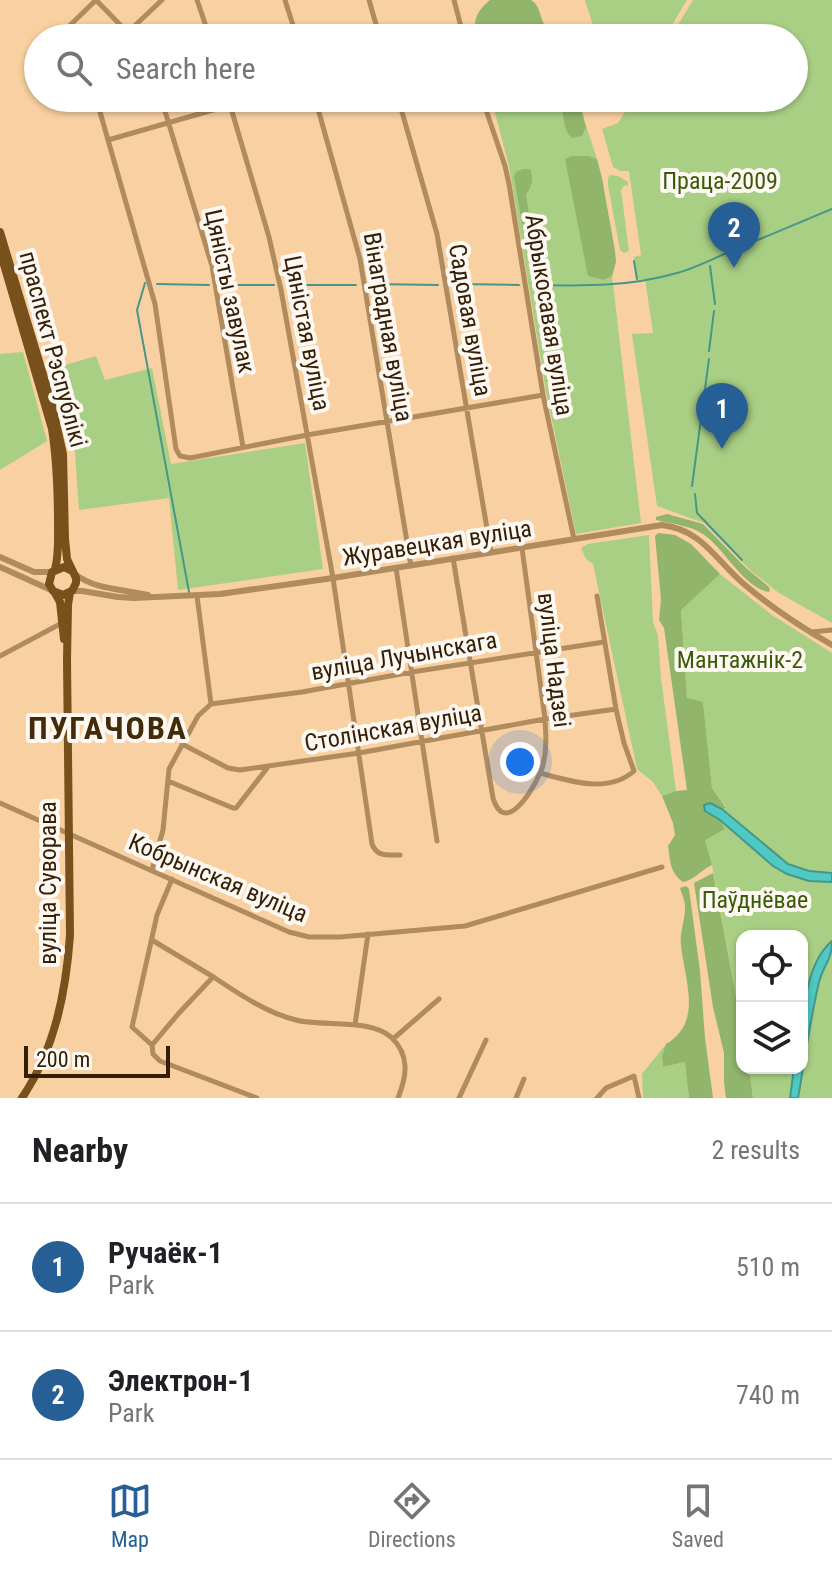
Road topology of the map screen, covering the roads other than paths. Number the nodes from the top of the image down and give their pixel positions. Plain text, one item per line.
1 (96, 0) edge
2 (162, 0) edge
3 (197, 0) edge
4 (285, 0) edge
5 (369, 0) edge
6 (454, 0) edge
7 (71, 24) edge
8 (120, 24) edge
9 (136, 24) edge
10 (205, 24) edge
11 (293, 24) edge
12 (376, 24) edge
13 (460, 24) edge
14 (100, 112) edge
15 (165, 112) edge
16 (204, 112) edge
17 (232, 112) edge
18 (319, 112) edge
19 (402, 112) edge
20 (487, 112) edge
21 (168, 122) junction
22 (108, 140) junction
23 (0, 232) edge
24 (0, 251) edge
25 (543, 395) junction
26 (467, 407) junction
27 (387, 421) junction
28 (307, 435) junction
29 (243, 447) junction
30 (574, 539) junction
31 (522, 548) junction
32 (491, 552) junction
33 (0, 557) edge
34 (453, 558) junction
35 (411, 566) junction
36 (0, 567) edge
37 (396, 568) junction
38 (54, 571) junction
39 (73, 572) junction
40 (333, 578) junction
41 (54, 592) junction
42 (71, 592) junction
43 (197, 596) junction
44 (597, 596) dead end
45 (159, 597) junction
46 (62, 623) junction
47 (832, 630) edge
48 (811, 632) junction
49 (604, 642) junction
50 (832, 645) edge
51 (536, 652) junction
52 (0, 656) edge
53 (67, 660) junction
54 (471, 663) junction
55 (412, 672) junction
56 (349, 684) junction
57 (211, 704) junction
58 (616, 709) junction
59 (545, 719) junction
60 (481, 732) junction
61 (422, 742) junction
62 (182, 744) junction
63 (359, 753) junction
64 (268, 767) junction
65 (540, 773) junction
66 (168, 781) junction
67 (0, 803) edge
68 (68, 833) junction
69 (437, 841) dead end
70 (400, 855) dead end
71 (662, 867) dead end
72 (152, 870) junction
73 (172, 879) junction
74 (368, 934) junction
75 (152, 940) junction
76 (213, 977) junction
77 (439, 999) dead end
78 (355, 1025) junction
79 (393, 1039) junction
80 (486, 1040) dead end
81 (152, 1045) junction
82 (524, 1079) dead end
83 (22, 1098) edge
84 (256, 1098) edge
85 (398, 1098) edge
86 (459, 1098) edge
87 (516, 1098) edge
88 (597, 1098) edge
89 (639, 1098) edge

1 - 7 street
1 - 8 street
2 - 9 street
3 - 10 street
4 - 11 street
5 - 12 street
6 - 13 street
14 - 22 street
15 - 21 street, Цяністы завулак
16 - 21 street
17 - 28 street, Цяністая вуліца
18 - 27 street, Вінаградная вуліца
19 - 26 street, Садовая вуліца
20 - 25 street, Абрыкосавая вуліца
21 - 22 street
21 - 29 street, Цяністы завулак
22 - 29 street
23 - 39 main road, праспект Рэспублікі
24 - 38 main road, праспект Рэспублікі
25 - 26 street
25 - 30 street, Абрыкосавая вуліца
26 - 27 street
26 - 32 street, Садовая вуліца
27 - 28 street
27 - 35 street, Вінаградная вуліца
28 - 29 street
28 - 40 street, Цяністая вуліца
30 - 31 street, Журавецкая вуліца
30 - 48 street, Журавецкая вуліца
31 - 32 street, Журавецкая вуліца
31 - 51 street, вуліца Надзеі
32 - 34 street, Журавецкая вуліца
33 - 38 street
34 - 35 street, Журавецкая вуліца
34 - 54 street
35 - 37 street, Журавецкая вуліца
36 - 41 street
37 - 40 street, Журавецкая вуліца
37 - 55 street
38 - 39 main road
38 - 41 main road, праспект Рэспублікі
39 - 42 main road, праспект Рэспублікі
39 - 45 street, Журавецкая вуліца
40 - 43 street, Журавецкая вуліца
40 - 56 street, Цяністая вуліца
41 - 42 main road
41 - 46 main road, вуліца Суворава
42 - 45 street, Журавецкая вуліца
42 - 53 main road, вуліца Суворава
43 - 45 street, Журавецкая вуліца
43 - 57 street
44 - 49 street
46 - 52 street
46 - 53 main road, вуліца Суворава
47 - 48 street
48 - 50 street, Журавецкая вуліца
49 - 51 street, вуліца Лучынскага
49 - 58 street
51 - 54 street, вуліца Лучынскага
51 - 59 street, вуліца Надзеі
53 - 68 main road, вуліца Суворава
54 - 55 street, вуліца Лучынскага
54 - 60 street
55 - 56 street, вуліца Лучынскага
55 - 61 street
56 - 57 street, вуліца Лучынскага
56 - 63 street, Цяністая вуліца
57 - 62 street
58 - 59 street, Столінская вуліца
58 - 65 street
59 - 60 street, Столінская вуліца
59 - 65 street, вуліца Надзеі
60 - 61 street, Столінская вуліца
60 - 65 street
61 - 63 street, Столінская вуліца
61 - 69 street
62 - 64 street, Столінская вуліца
62 - 66 street
63 - 64 street, Столінская вуліца
63 - 70 street, Цяністая вуліца
64 - 66 street
66 - 72 street
67 - 68 street, Кобрынская вуліца
68 - 72 street, Кобрынская вуліца
68 - 83 main road, вуліца Суворава
71 - 74 street, Кобрынская вуліца
72 - 73 street, Кобрынская вуліца
73 - 74 street, Кобрынская вуліца
73 - 75 street
74 - 78 street
75 - 76 street
75 - 81 street
76 - 78 street
76 - 81 street
77 - 79 street
78 - 79 street
79 - 85 street
80 - 86 street
81 - 84 street
82 - 87 street
88 - 89 street

